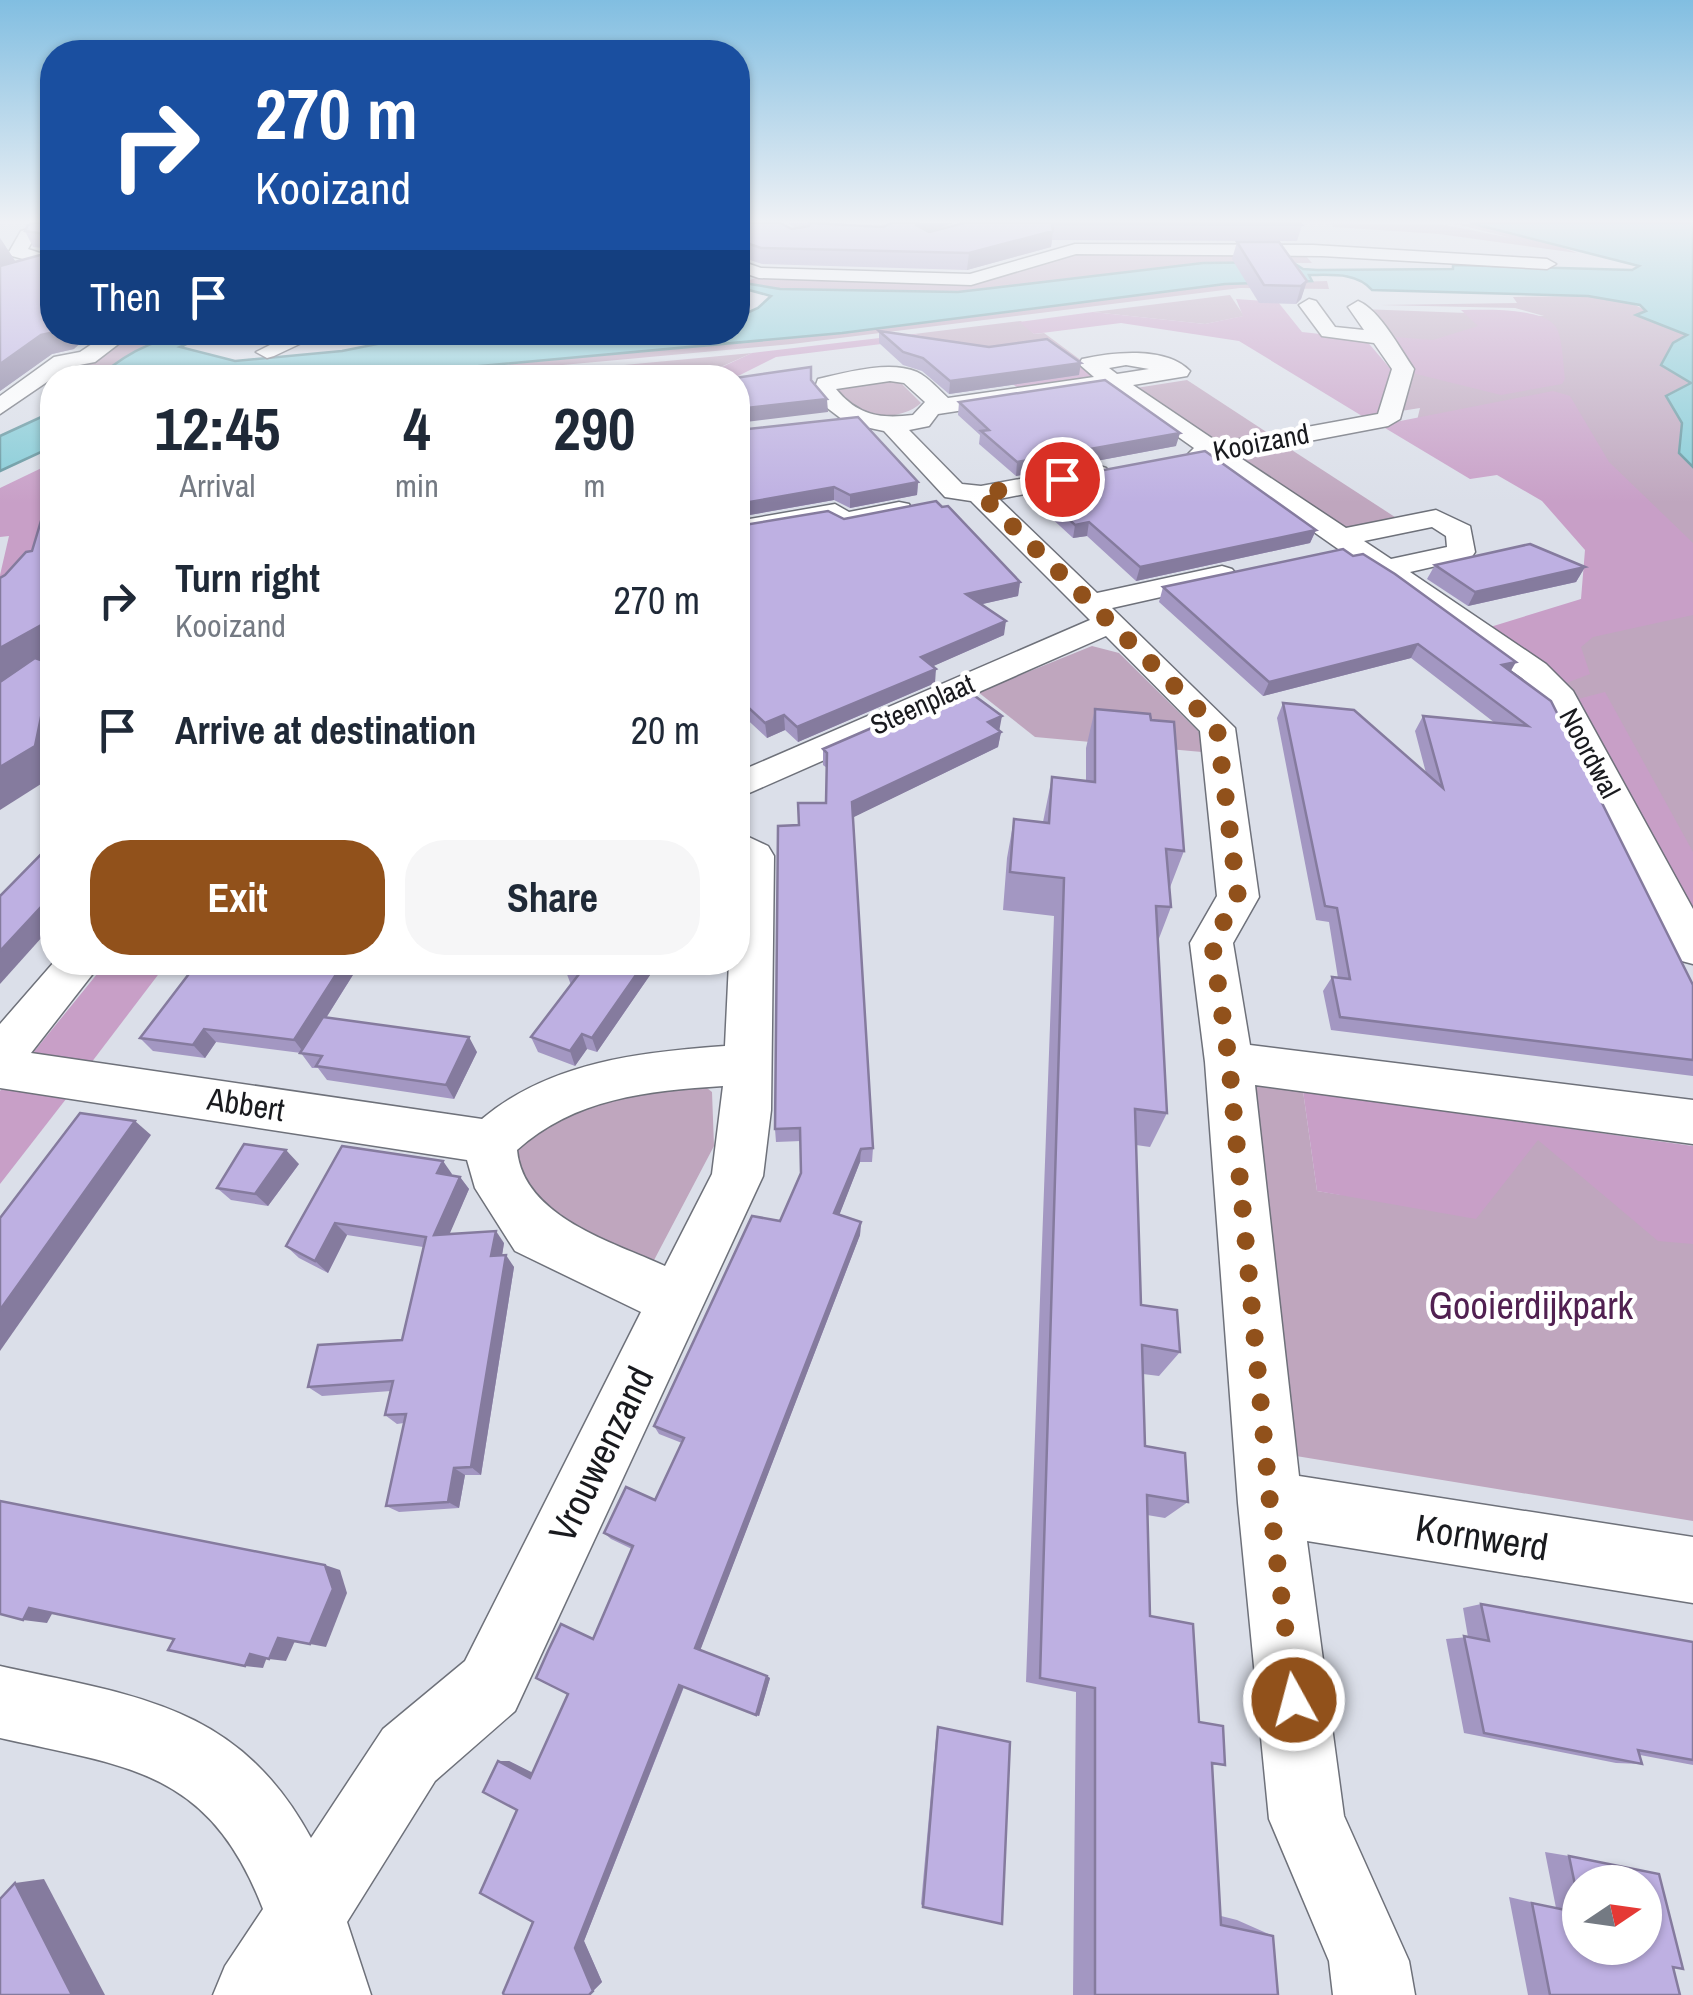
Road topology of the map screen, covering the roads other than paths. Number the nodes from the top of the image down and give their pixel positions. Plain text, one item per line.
1 (1317, 316) edge
2 (1365, 316) edge
3 (1381, 338) junction
4 (105, 345) edge
5 (283, 345) edge
6 (266, 352) dead end
7 (16, 362) edge
8 (62, 362) junction
9 (58, 365) edge
10 (40, 378) edge
11 (943, 406) junction
12 (0, 407) edge
13 (852, 420) junction
14 (818, 425) edge
15 (892, 426) junction
16 (1213, 452) junction
17 (1175, 458) edge
18 (1118, 469) edge
19 (978, 489) junction
20 (750, 527) edge
21 (1336, 546) junction
22 (1249, 569) edge
23 (1385, 569) junction
24 (1097, 614) junction
25 (750, 776) edge
26 (750, 854) edge
27 (1693, 948) edge
28 (750, 960) edge
29 (69, 975) edge
30 (749, 975) edge
31 (0, 1057) edge
32 (1229, 1062) junction
33 (746, 1064) junction
34 (0, 1068) edge
35 (1693, 1122) edge
36 (491, 1142) junction
37 (676, 1300) junction
38 (1270, 1503) junction
39 (1693, 1570) edge
40 (0, 1702) edge
41 (307, 1916) junction
42 (254, 1995) edge
43 (330, 1995) edge
44 (1374, 1995) edge

1 - 3 street
2 - 3 street, Kooizand
3 - 16 street, Kooizand
4 - 8 street
5 - 6 street
7 - 8 street
8 - 9 street
10 - 12 street
11 - 13 street
11 - 15 street, Noordwal
11 - 16 street, Noordwal
13 - 14 street
13 - 15 street, Noordwal
15 - 19 street
16 - 17 street, Kooizand
16 - 21 street, Noordwal
18 - 19 street
19 - 20 street
19 - 24 street
21 - 23 street, Noordwal
21 - 23 street
22 - 24 street, Steenplaat
23 - 27 street, Noordwal
24 - 25 street, Steenplaat
24 - 32 street
26 - 28 street, Vrouwenzand
29 - 31 street
30 - 33 street, Vrouwenzand
32 - 35 street
32 - 38 street
33 - 36 street
33 - 37 street, Vrouwenzand
34 - 36 street, Abbert
36 - 37 street
37 - 41 street, Vrouwenzand
38 - 39 street, Kornwerd
38 - 44 street
40 - 41 street
41 - 42 street, Vrouwenzand
41 - 43 street

